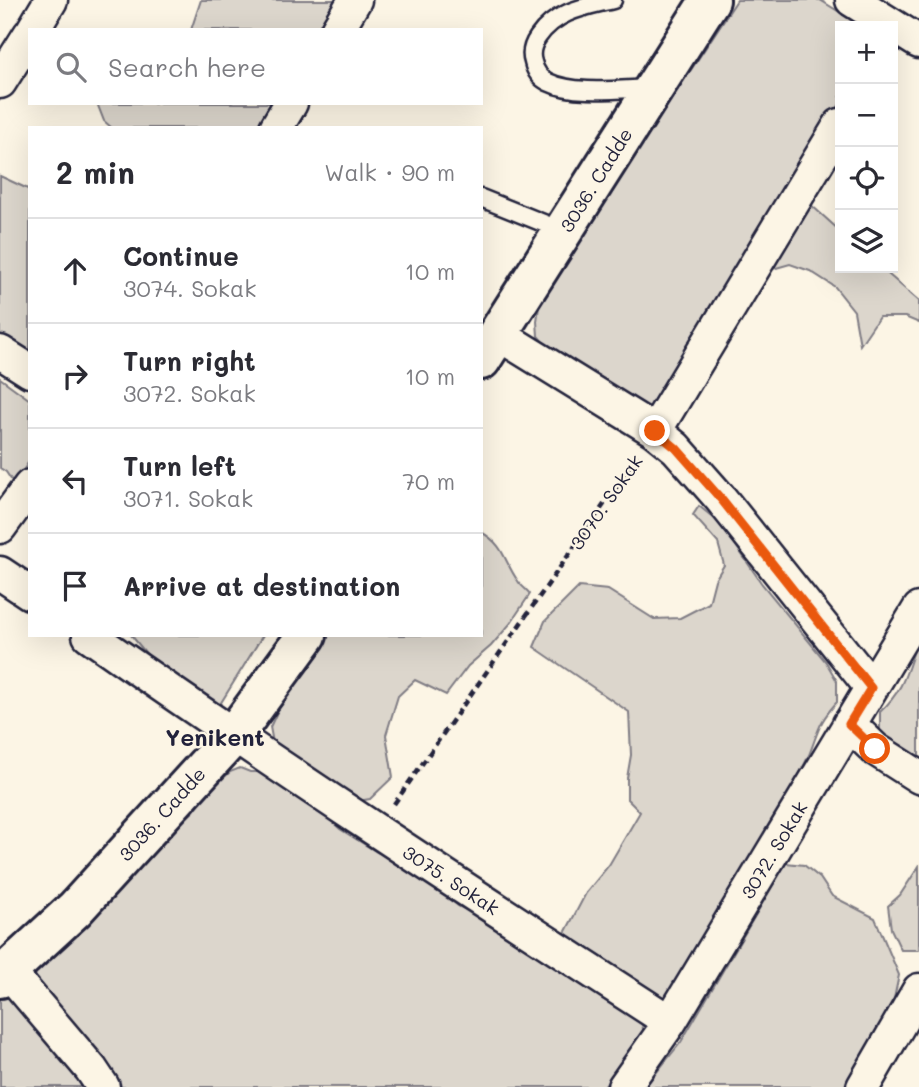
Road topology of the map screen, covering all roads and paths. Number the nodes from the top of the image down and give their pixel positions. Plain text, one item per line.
1 (51, 0) edge
2 (355, 0) edge
3 (613, 0) edge
4 (710, 0) edge
5 (852, 0) edge
6 (34, 28) edge
7 (338, 28) edge
8 (903, 36) edge
9 (28, 37) edge
10 (0, 82) edge
11 (654, 88) junction
12 (290, 105) edge
13 (277, 126) edge
14 (835, 133) edge
15 (483, 199) edge
16 (563, 231) junction
17 (489, 347) edge
18 (0, 352) edge
19 (28, 370) edge
20 (655, 431) junction
21 (28, 489) edge
22 (0, 527) edge
23 (0, 573) edge
24 (28, 592) edge
25 (919, 609) edge
26 (92, 637) edge
27 (306, 637) edge
28 (871, 688) junction
29 (849, 724) junction
30 (233, 736) junction
31 (919, 777) edge
32 (375, 831) junction
33 (4, 974) edge
34 (919, 990) edge
35 (670, 1022) junction
36 (103, 1087) edge
37 (624, 1087) edge
38 (863, 1087) edge

1 - 6 street
2 - 7 street
3 - 11 lane
4 - 11 street, 3036. Cadde
5 - 8 street
9 - 10 street
11 - 16 street, 3036. Cadde
12 - 13 street
14 - 20 street
15 - 16 lane
16 - 17 street, 3036. Cadde
17 - 20 street
18 - 19 street
20 - 28 street
20 - 32 path, 3070. Sokak
21 - 22 street
23 - 24 street
25 - 28 street, 3072. Sokak
26 - 30 street, 3075. Sokak
27 - 30 street, 3036. Cadde
28 - 29 street, 3072. Sokak
29 - 31 street
29 - 35 street, 3072. Sokak
30 - 32 street, 3075. Sokak
30 - 33 street, 3036. Cadde
32 - 35 street, 3075. Sokak
33 - 36 street
34 - 38 street
35 - 37 street, 3072. Sokak

